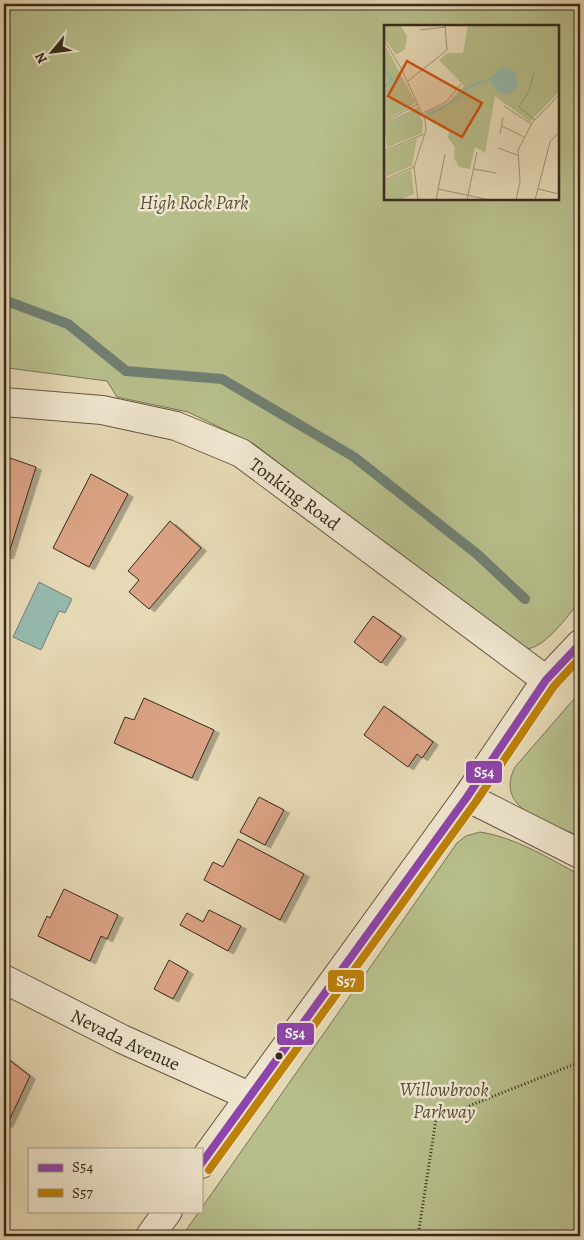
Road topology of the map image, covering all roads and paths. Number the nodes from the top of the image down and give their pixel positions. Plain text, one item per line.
1 (4, 402) edge
2 (580, 644) edge
3 (546, 680) junction
4 (467, 797) junction
5 (580, 854) edge
6 (4, 980) edge
7 (580, 1062) edge
8 (249, 1096) junction
9 (202, 1163) edge
10 (167, 1212) edge
11 (150, 1236) edge
12 (418, 1236) edge

1 - 3 street, Tonking Road
2 - 3 street
3 - 4 street
4 - 5 street
4 - 8 street
6 - 8 street, Nevada Avenue
7 - 12 path
8 - 9 street
10 - 11 street

